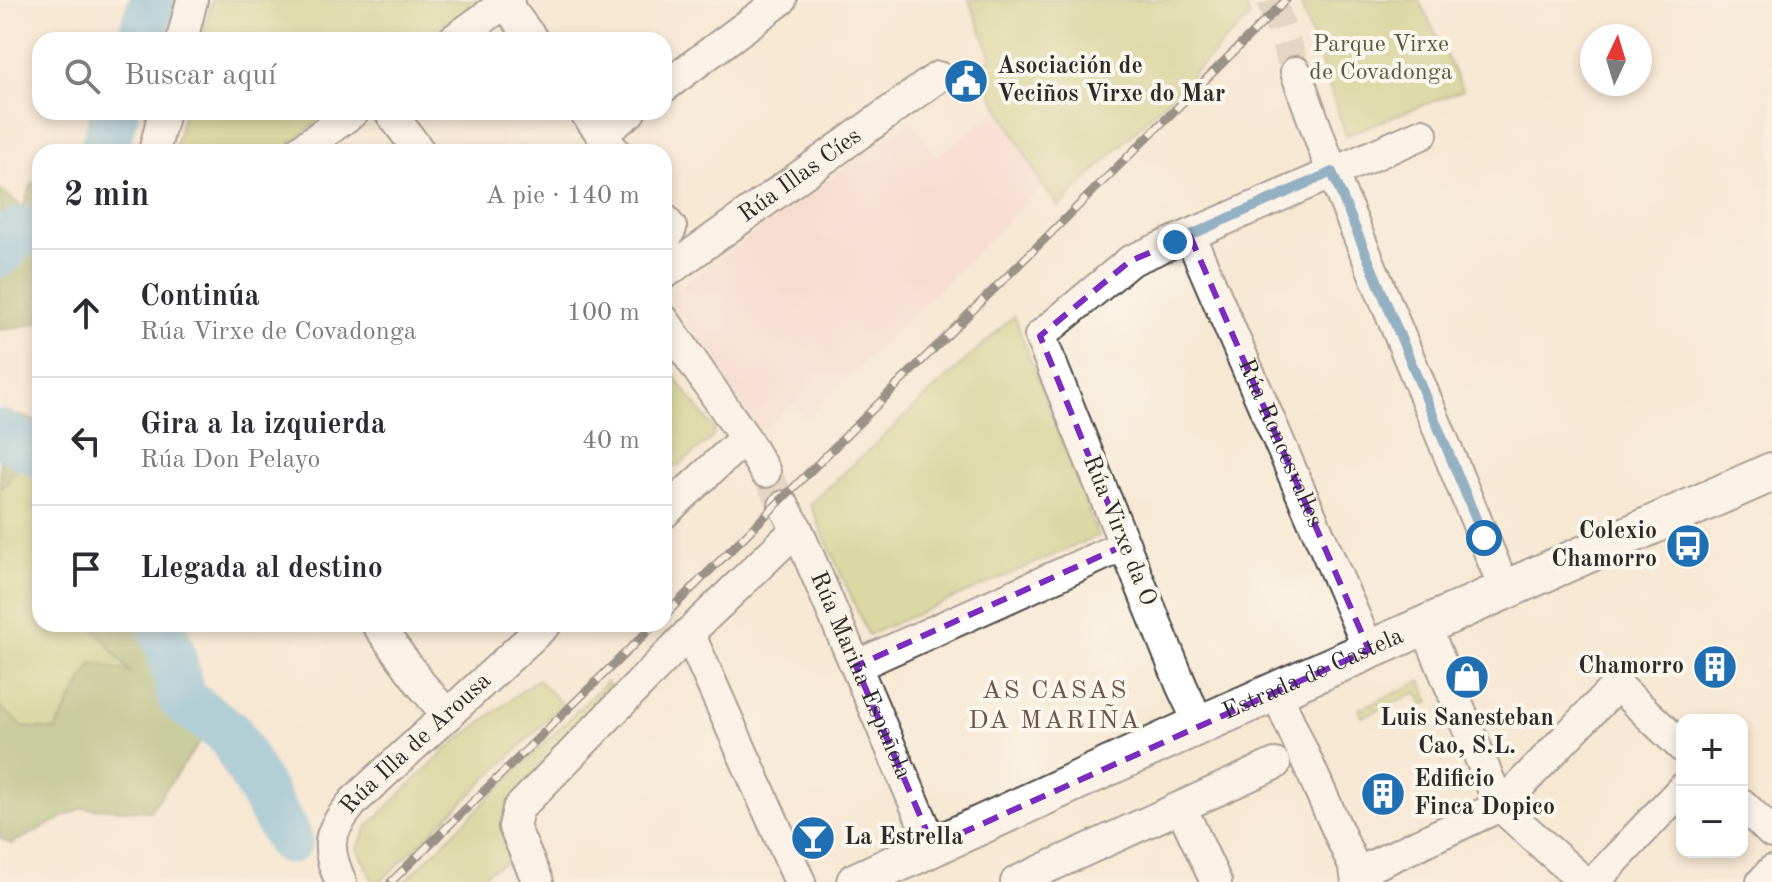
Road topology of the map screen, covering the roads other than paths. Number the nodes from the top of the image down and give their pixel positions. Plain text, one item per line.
1 (192, 0) edge
2 (781, 0) edge
3 (507, 1) edge
4 (184, 32) edge
5 (464, 32) edge
6 (528, 32) edge
7 (1296, 72) tunnel mouth
8 (938, 77) dead end
9 (672, 81) edge
10 (162, 120) edge
11 (342, 120) edge
12 (396, 120) edge
13 (619, 120) edge
14 (601, 133) edge
15 (1422, 134) dead end
16 (156, 144) edge
17 (309, 144) edge
18 (414, 144) edge
19 (1332, 172) junction
20 (1190, 236) junction
21 (672, 268) edge
22 (672, 332) edge
23 (745, 438) junction
24 (765, 472) tunnel mouth
25 (1772, 472) edge
26 (672, 496) edge
27 (1125, 545) junction
28 (1505, 590) junction
29 (1425, 625) junction
30 (383, 632) edge
31 (537, 632) edge
32 (689, 633) junction
33 (1369, 650) junction
34 (856, 666) junction
35 (1276, 692) junction
36 (448, 716) junction
37 (1200, 725) junction
38 (1676, 741) edge
39 (1275, 764) dead end
40 (1676, 795) edge
41 (1500, 806) junction
42 (1181, 807) junction
43 (1748, 810) edge
44 (1772, 833) edge
45 (933, 846) junction
46 (1772, 871) edge
47 (1363, 879) edge
48 (341, 882) edge
49 (538, 882) edge
50 (800, 882) edge
51 (856, 882) edge
52 (1016, 882) edge
53 (1216, 882) edge
54 (1584, 882) edge
55 (1594, 882) edge
56 (1762, 882) edge

1 - 4 street
2 - 9 street
3 - 5 street
3 - 6 street
7 - 19 street
8 - 21 street, Rúa Illas Cíes
10 - 16 street
11 - 17 street
12 - 18 street
13 - 14 street
15 - 19 street
19 - 20 street
19 - 28 street
20 - 27 street, Rúa Virxe da O
20 - 33 street, Rúa Roncesvalles
22 - 23 street
23 - 24 street
23 - 26 street
25 - 28 main road, Estrada de Castela
27 - 34 street
27 - 37 street, Rúa Virxe da O
28 - 29 main road, Estrada de Castela
29 - 33 main road, Estrada de Castela
29 - 41 street
30 - 36 street
31 - 36 street, Rúa Illa de Arousa
32 - 34 street, Rúa Mariña Española
32 - 49 street
32 - 50 street
33 - 35 main road, Estrada de Castela
34 - 45 street, Rúa Mariña Española
35 - 37 main road, Estrada de Castela
35 - 47 street
36 - 48 street, Rúa Illa de Arousa
37 - 45 main road, Estrada de Castela
38 - 41 street
39 - 42 street
40 - 55 street
41 - 47 street
41 - 54 street
42 - 52 street
42 - 53 street
43 - 44 street
45 - 51 main road, Estrada de Castela
46 - 56 street

